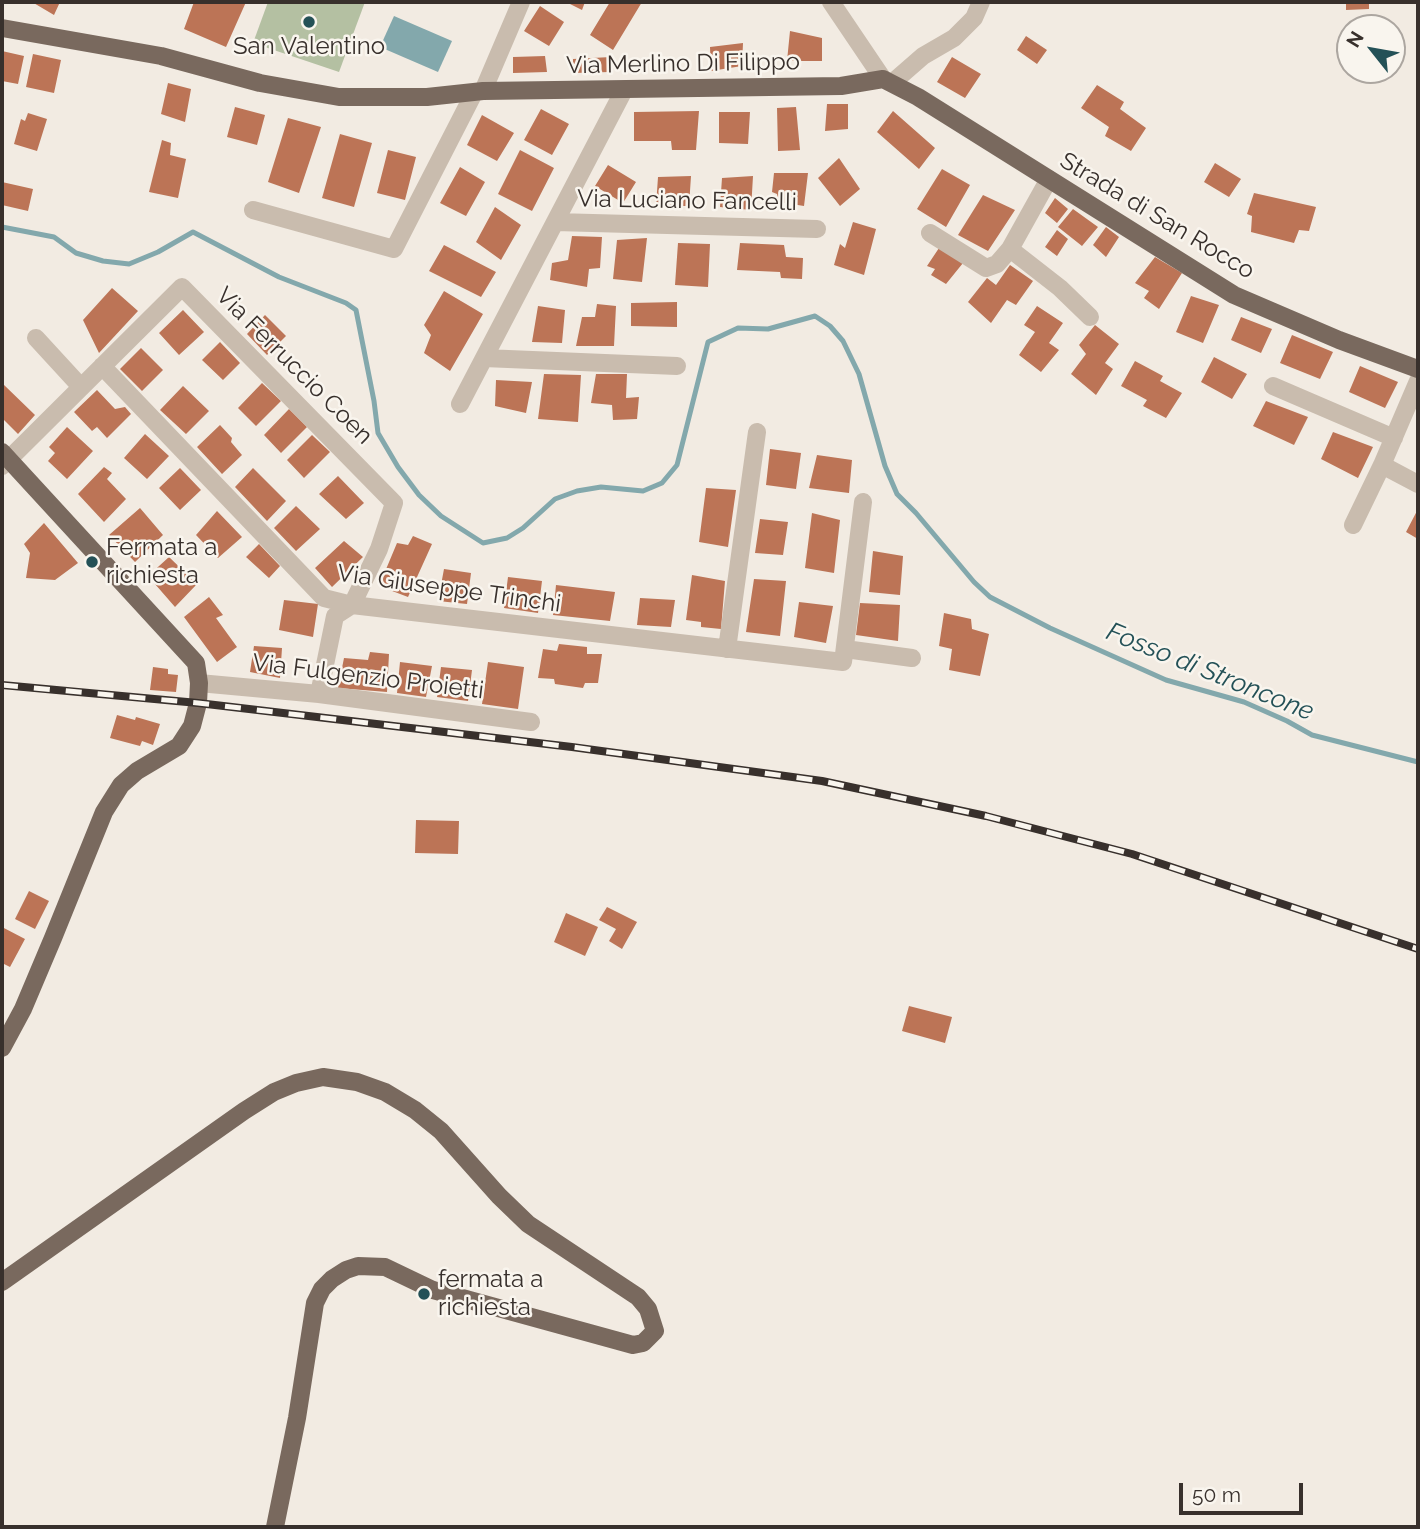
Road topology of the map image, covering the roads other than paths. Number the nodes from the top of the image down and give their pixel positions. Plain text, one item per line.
1 (521, 2) edge
2 (831, 2) edge
3 (981, 2) edge
4 (2, 29) edge
5 (888, 81) junction
6 (624, 90) junction
7 (479, 92) junction
8 (1049, 179) junction
9 (253, 211) dead end
10 (555, 222) junction
11 (817, 229) dead end
12 (930, 233) dead end
13 (1010, 249) junction
14 (1090, 317) dead end
15 (36, 338) dead end
16 (484, 358) junction
17 (102, 366) junction
18 (677, 366) dead end
19 (1418, 369) edge
20 (1418, 381) edge
21 (1273, 386) dead end
22 (81, 387) junction
23 (460, 404) dead end
24 (757, 432) dead end
25 (1394, 438) junction
26 (4, 459) edge
27 (1382, 465) junction
28 (1418, 484) edge
29 (863, 502) dead end
30 (1353, 525) dead end
31 (352, 605) junction
32 (727, 649) junction
33 (844, 656) junction
34 (912, 658) dead end
35 (200, 682) junction
36 (319, 694) junction
37 (531, 722) dead end
38 (2, 1048) edge
39 (2, 1282) edge
40 (275, 1527) edge

1 - 7 street
2 - 5 street
3 - 5 street
4 - 7 main road, Via Merlino Di Filippo
5 - 6 main road, Via Merlino Di Filippo
5 - 8 main road, Strada di San Rocco
6 - 7 main road, Via Merlino Di Filippo
6 - 10 street
7 - 9 street
8 - 13 street
8 - 19 main road, Strada di San Rocco
10 - 11 street, Via Luciano Fancelli
10 - 16 street
12 - 13 street
13 - 14 street
15 - 22 street
16 - 18 street
16 - 23 street
17 - 22 street, Via Ferruccio Coen
17 - 31 street, Via Giuseppe Trinchi
17 - 31 street, Via Ferruccio Coen
20 - 25 street
21 - 25 street
22 - 26 street, Via Ferruccio Coen
24 - 32 street
25 - 27 street
26 - 35 main road
27 - 28 street
27 - 30 street
29 - 33 street
31 - 32 street, Via Giuseppe Trinchi
31 - 36 street, Via Ferruccio Coen
32 - 33 street, Via Giuseppe Trinchi
33 - 34 street, Via Giuseppe Trinchi
35 - 36 street, Via Fulgenzio Proietti
35 - 38 main road
36 - 37 street, Via Fulgenzio Proietti
39 - 40 main road

